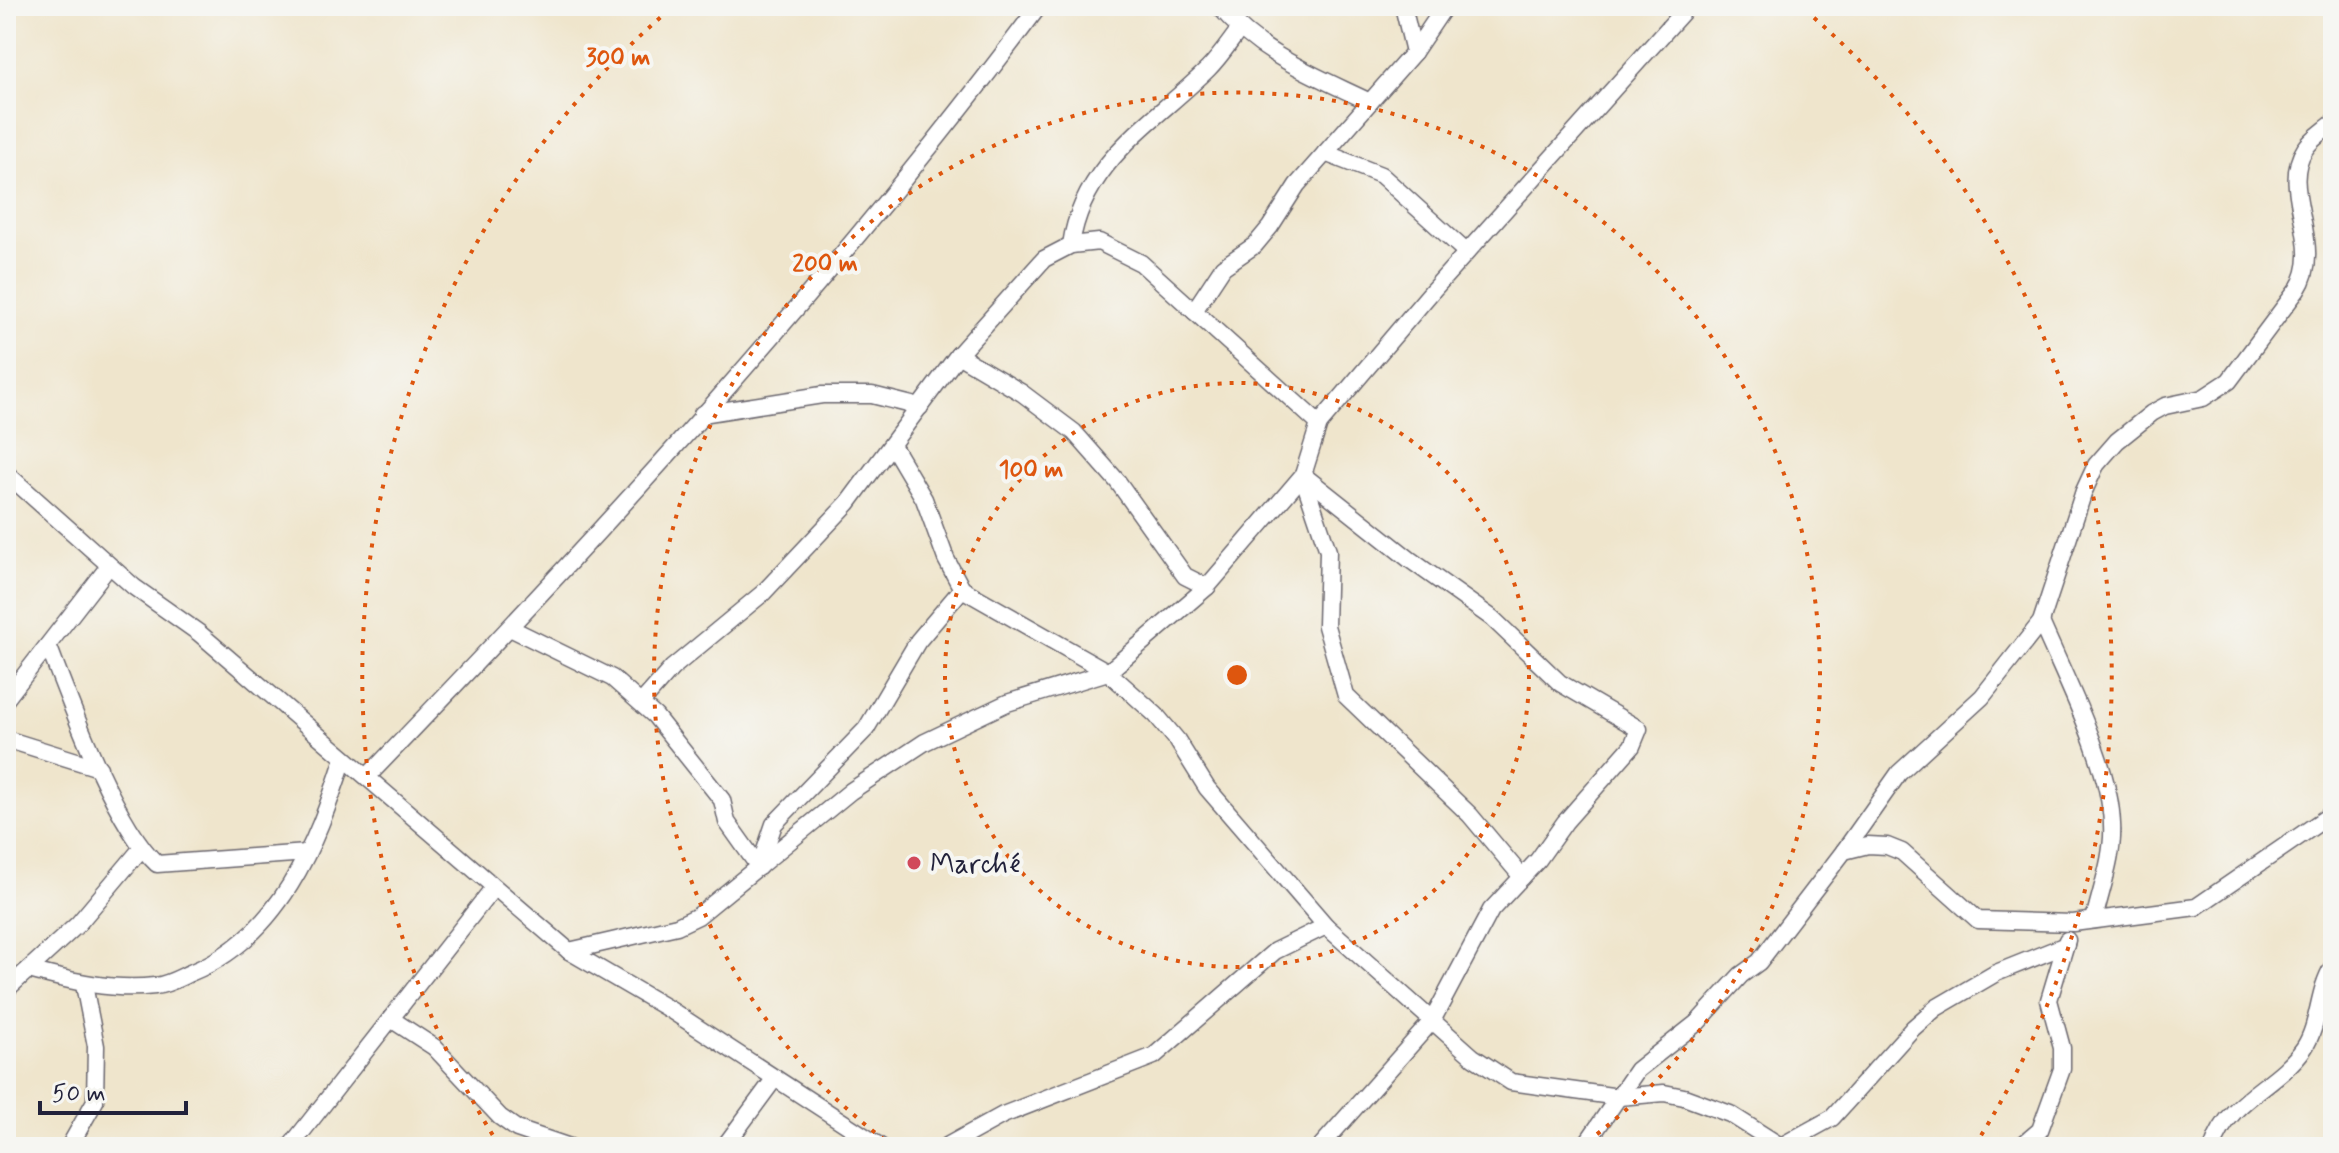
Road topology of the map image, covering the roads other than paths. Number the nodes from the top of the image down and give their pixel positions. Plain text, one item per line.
1 (1039, 6) edge
2 (1219, 6) edge
3 (1403, 6) edge
4 (1445, 6) edge
5 (1688, 6) edge
6 (1239, 30) junction
7 (1414, 52) junction
8 (1370, 102) junction
9 (2333, 123) edge
10 (1325, 153) junction
11 (1071, 245) junction
12 (1466, 252) junction
13 (1194, 311) junction
14 (958, 355) junction
15 (920, 407) junction
16 (702, 414) junction
17 (1319, 424) junction
18 (892, 445) junction
19 (6, 473) edge
20 (1303, 475) junction
21 (109, 566) junction
22 (1207, 587) junction
23 (962, 589) junction
24 (2041, 622) junction
25 (510, 628) junction
26 (48, 645) junction
27 (1108, 672) junction
28 (6, 699) edge
29 (641, 703) junction
30 (6, 739) edge
31 (344, 758) junction
32 (99, 768) junction
33 (367, 777) junction
34 (2333, 813) edge
35 (141, 849) junction
36 (1844, 851) junction
37 (307, 853) junction
38 (759, 867) junction
39 (1522, 877) junction
40 (494, 887) junction
41 (2094, 920) junction
42 (2073, 923) junction
43 (1326, 926) junction
44 (2066, 945) junction
45 (569, 951) junction
46 (2333, 966) edge
47 (29, 970) junction
48 (84, 985) junction
49 (6, 990) edge
50 (391, 1019) junction
51 (1432, 1021) junction
52 (775, 1078) junction
53 (1619, 1097) junction
54 (1782, 1146) edge
55 (69, 1147) edge
56 (290, 1147) edge
57 (570, 1147) edge
58 (724, 1147) edge
59 (881, 1147) edge
60 (945, 1147) edge
61 (1320, 1147) edge
62 (1584, 1147) edge
63 (2020, 1147) edge
64 (2213, 1147) edge

1 - 16 street
2 - 6 street
3 - 7 street
4 - 7 street
5 - 12 street
6 - 8 street
6 - 11 street
7 - 8 street
8 - 10 street
9 - 24 street
10 - 12 street
10 - 13 street
11 - 13 street
11 - 14 street
12 - 17 street
13 - 17 street
14 - 15 street
14 - 22 street
15 - 16 street
15 - 18 street
16 - 25 street
17 - 20 street
18 - 23 street
18 - 29 street
19 - 21 street
20 - 22 street
20 - 39 street
20 - 39 street
21 - 26 street
21 - 31 street
22 - 27 street
23 - 27 street
23 - 38 street
24 - 36 street
24 - 41 street
25 - 29 street
25 - 33 street
26 - 28 street
26 - 32 street
27 - 38 street
27 - 43 street
29 - 38 street
30 - 32 street
31 - 33 street
31 - 37 street
32 - 35 street
33 - 40 street
34 - 41 street
35 - 37 street
35 - 47 street
36 - 42 street
36 - 53 street
37 - 48 street
38 - 45 street
39 - 51 street
40 - 45 street
40 - 50 street
41 - 42 street
42 - 44 street
43 - 51 street
43 - 60 street
44 - 54 street
44 - 63 street
45 - 52 street
46 - 64 street
47 - 48 street
47 - 49 street
48 - 55 street
50 - 56 street
50 - 57 street
51 - 53 street
51 - 61 street
52 - 58 street
52 - 59 street
53 - 54 street
53 - 62 street

